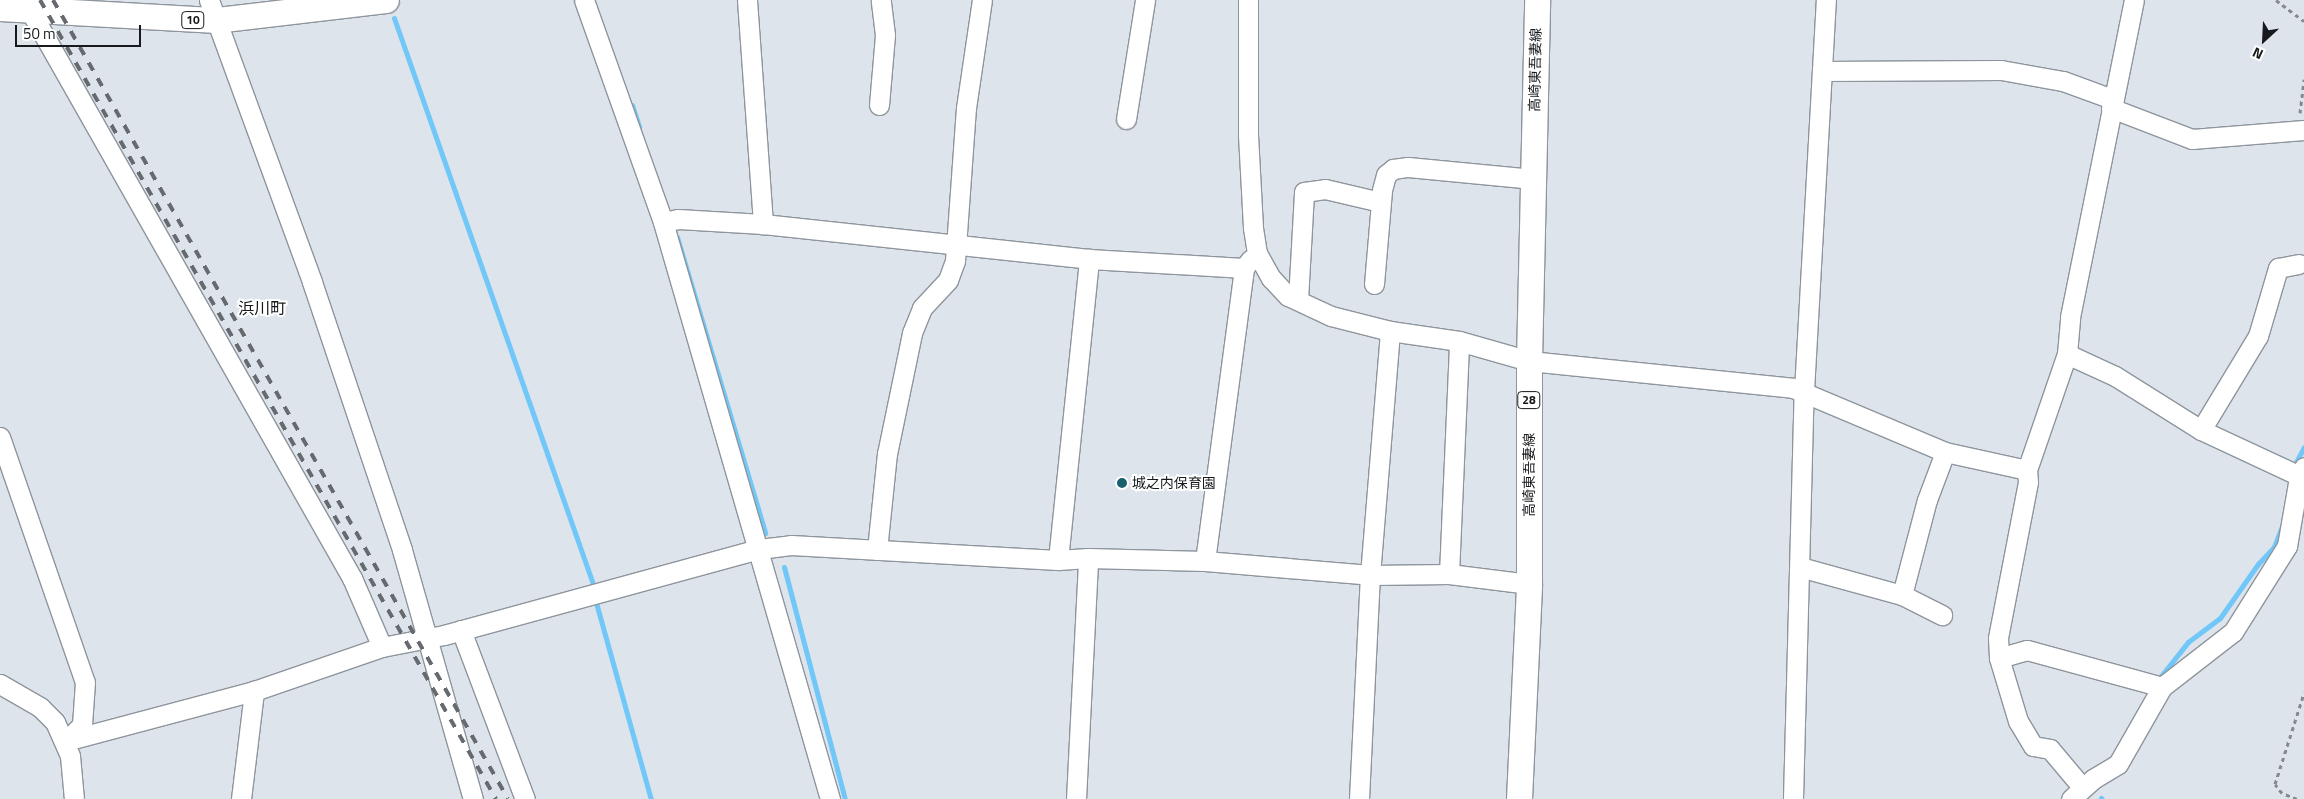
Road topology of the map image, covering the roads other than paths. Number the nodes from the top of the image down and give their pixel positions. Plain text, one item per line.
1 (386, 0) edge
2 (584, 0) edge
3 (747, 0) edge
4 (880, 0) edge
5 (982, 0) edge
6 (1145, 0) edge
7 (1248, 0) edge
8 (1537, 0) edge
9 (1826, 0) edge
10 (2134, 0) edge
11 (27, 5) edge
12 (0, 8) edge
13 (213, 10) edge
14 (1822, 70) junction
15 (2112, 103) junction
16 (879, 105) dead end
17 (1126, 119) dead end
18 (2301, 129) edge
19 (1533, 179) junction
20 (1381, 202) junction
21 (663, 222) junction
22 (763, 224) junction
23 (957, 247) junction
24 (1257, 253) junction
25 (1089, 259) junction
26 (2299, 264) dead end
27 (1244, 268) junction
28 (1374, 284) dead end
29 (1298, 300) junction
30 (1390, 331) junction
31 (1459, 341) junction
32 (2067, 354) junction
33 (1528, 361) junction
34 (1804, 391) junction
35 (2201, 430) junction
36 (0, 437) edge
37 (1945, 452) junction
38 (2027, 470) junction
39 (2302, 474) edge
40 (759, 549) junction
41 (877, 550) junction
42 (1088, 558) junction
43 (1058, 560) junction
44 (1204, 561) junction
45 (1800, 567) junction
46 (1449, 574) junction
47 (1370, 575) junction
48 (1529, 584) junction
49 (1902, 595) junction
50 (1942, 615) dead end
51 (461, 630) junction
52 (427, 638) junction
53 (382, 646) junction
54 (2000, 658) junction
55 (0, 684) edge
56 (2162, 687) junction
57 (254, 691) junction
58 (66, 741) junction
59 (2076, 793) edge
60 (74, 799) edge
61 (241, 799) edge
62 (473, 799) edge
63 (525, 799) edge
64 (830, 799) edge
65 (1076, 799) edge
66 (1359, 799) edge
67 (1520, 799) edge
68 (1793, 799) edge

1 - 13 main road, 10
2 - 21 street
3 - 22 street
4 - 16 street
5 - 23 street
6 - 17 street
7 - 24 street
8 - 19 main road, 高崎東吾妻線 / 28
9 - 14 street
10 - 15 street
11 - 12 main road, 10
11 - 13 main road, 10
11 - 53 street
13 - 52 street
14 - 15 street
14 - 34 street
15 - 18 street
15 - 32 street
19 - 20 street
19 - 33 main road, 高崎東吾妻線 / 28
20 - 28 street
20 - 29 street
21 - 22 street
21 - 40 street
22 - 23 street
23 - 25 street
23 - 41 street
24 - 27 street
24 - 29 street
25 - 27 street
25 - 43 street
26 - 35 street
27 - 44 street
29 - 30 street
30 - 31 street
30 - 47 street
31 - 33 street
31 - 46 street
32 - 35 street
32 - 38 street
33 - 34 street
33 - 48 main road, 高崎東吾妻線 / 28
34 - 37 street
34 - 45 street
35 - 39 street
36 - 58 street
37 - 38 street
37 - 49 street
38 - 54 street
39 - 56 street
40 - 41 street
40 - 51 street
40 - 64 street
41 - 43 street
42 - 43 street
42 - 44 street
42 - 65 street
44 - 47 street
45 - 49 street
45 - 68 street
46 - 47 street
46 - 48 street
47 - 66 street
48 - 67 main road, 高崎東吾妻線 / 28
49 - 50 street
51 - 52 street
51 - 63 street
52 - 53 street
52 - 62 street
53 - 57 street
54 - 56 street
54 - 59 street
55 - 58 street
56 - 59 street
57 - 58 street
57 - 61 street
58 - 60 street

